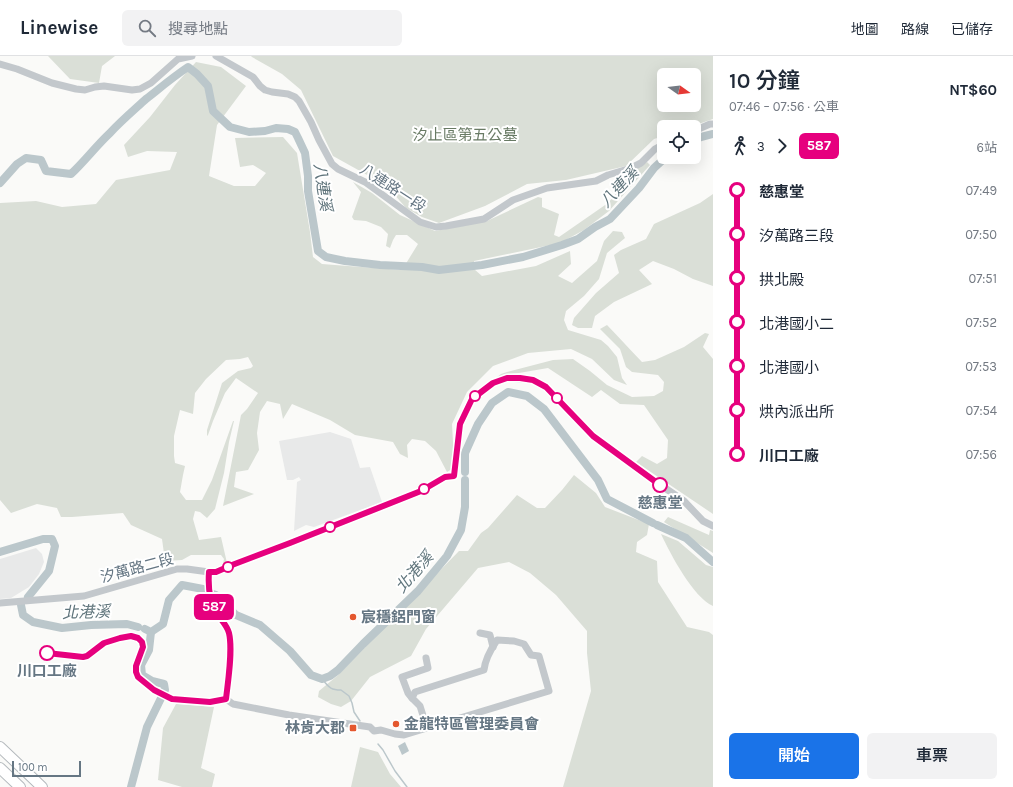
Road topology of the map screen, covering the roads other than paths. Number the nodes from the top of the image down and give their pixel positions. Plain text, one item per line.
1 (189, 56) edge
2 (216, 56) edge
3 (0, 64) edge
4 (713, 124) edge
5 (701, 128) edge
6 (657, 148) edge
7 (713, 526) edge
8 (209, 572) junction
9 (0, 603) edge
10 (480, 633) dead end
11 (493, 647) junction
12 (426, 658) dead end
13 (412, 698) junction
14 (427, 728) junction
15 (0, 747) edge
16 (0, 768) edge
17 (20, 787) edge
18 (42, 787) edge

1 - 3 street
2 - 6 street, 八連路一段
4 - 5 street
7 - 8 street, 汐萬路二段
8 - 9 street, 汐萬路二段
8 - 14 street
10 - 11 street
11 - 13 street
11 - 14 street
12 - 13 street
13 - 14 street
15 - 18 highway
16 - 17 highway

